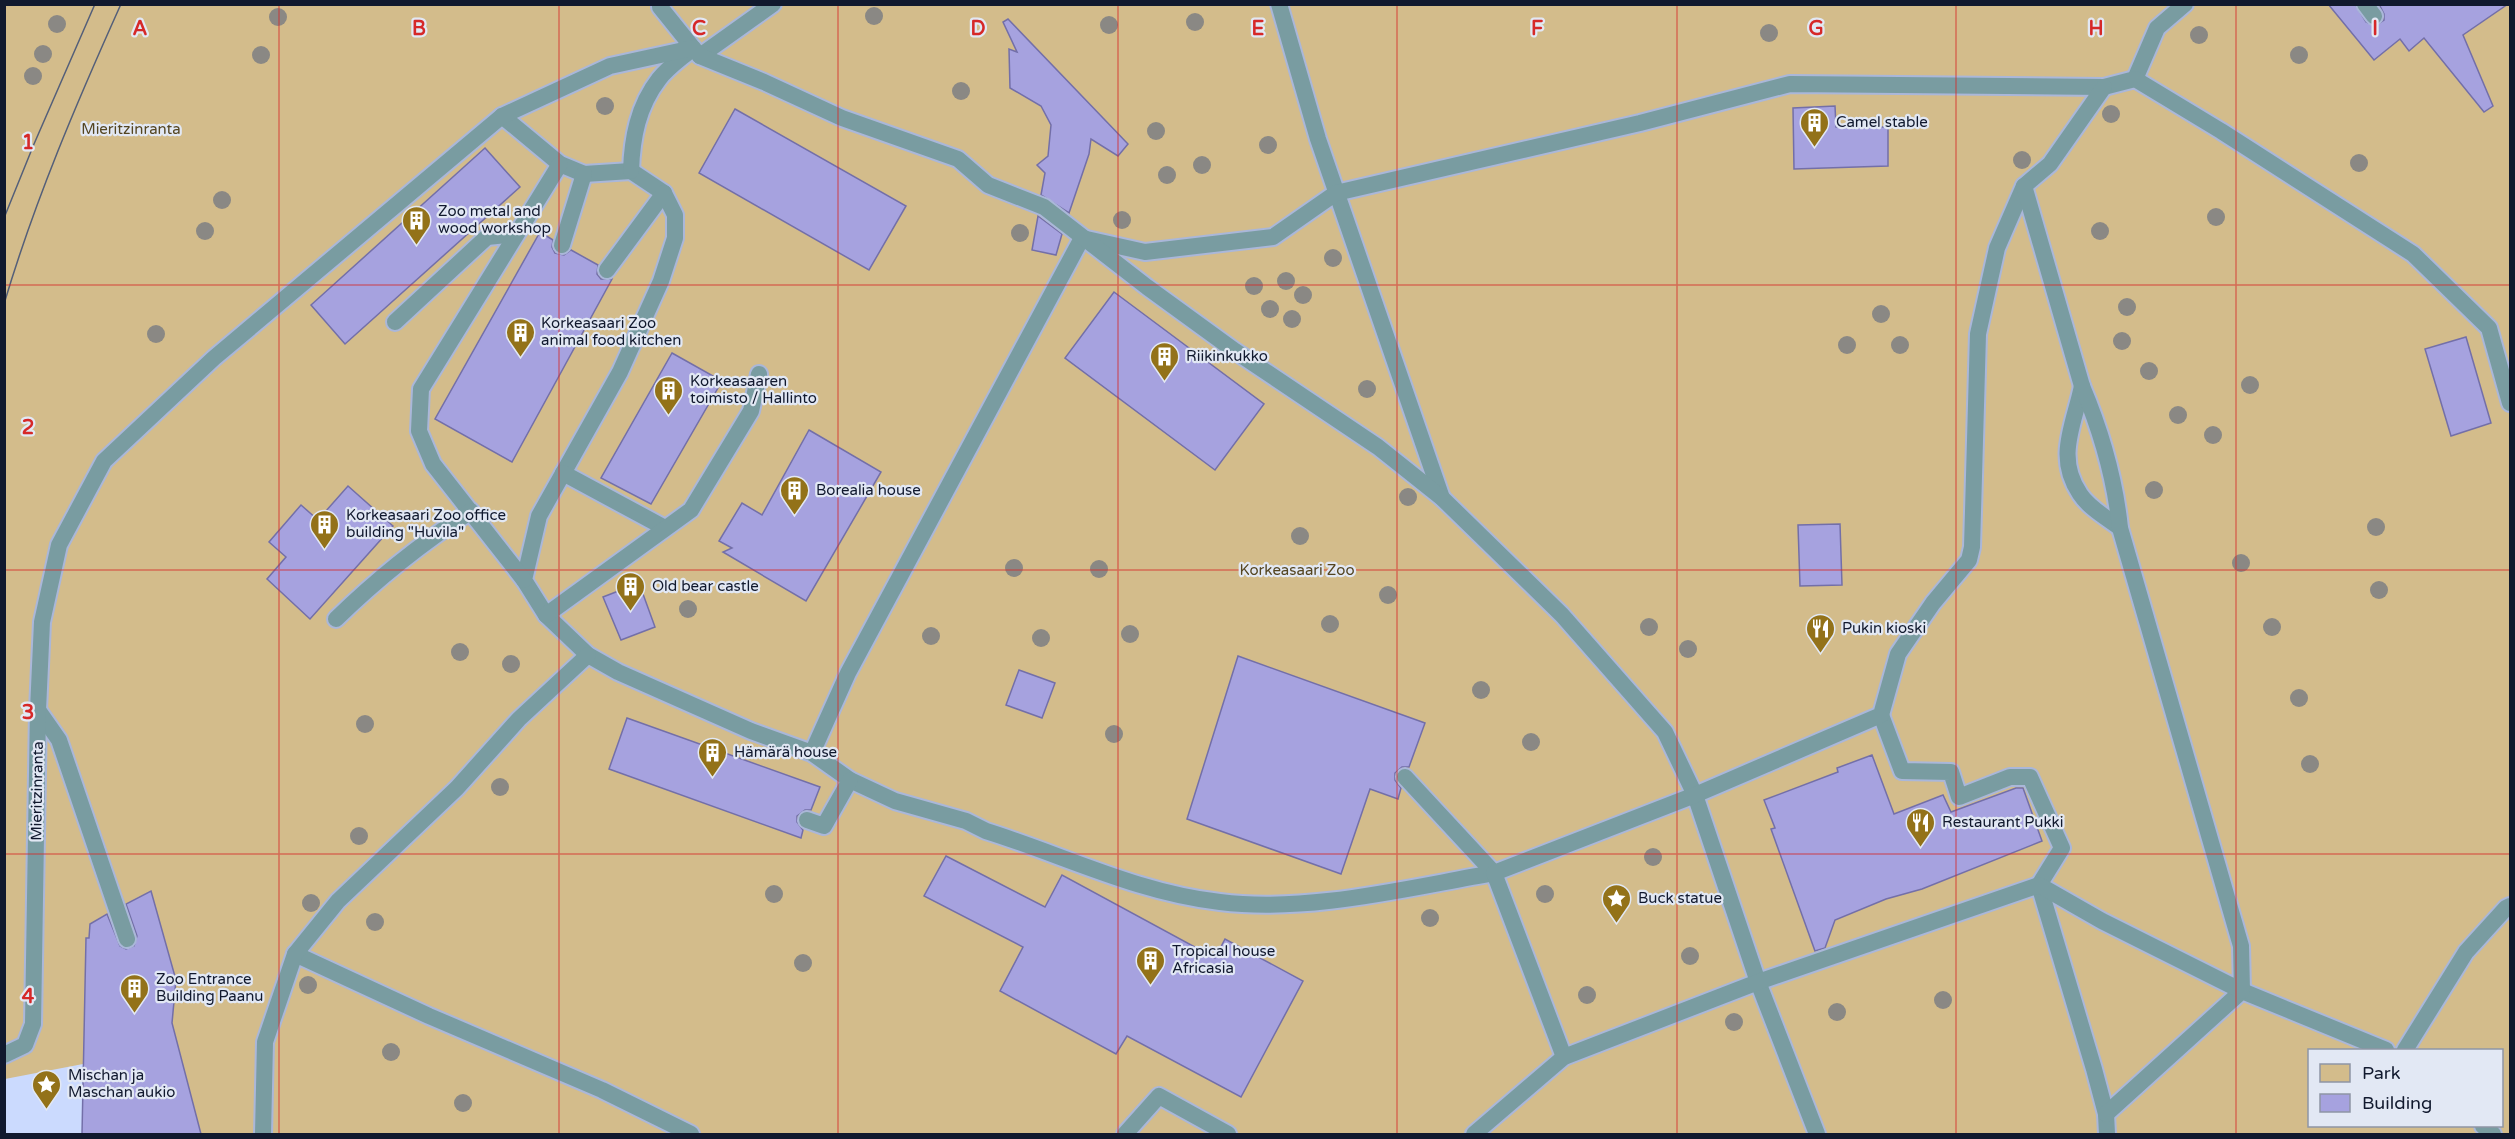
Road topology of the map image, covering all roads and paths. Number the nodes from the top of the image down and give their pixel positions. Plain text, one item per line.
1 (773, 4) edge
2 (1279, 4) edge
3 (2186, 4) edge
4 (660, 7) dead end
5 (696, 52) junction
6 (2135, 79) junction
7 (2104, 87) junction
8 (502, 116) junction
9 (560, 164) junction
10 (631, 171) junction
11 (584, 174) junction
12 (2024, 186) junction
13 (664, 193) junction
14 (1336, 193) junction
15 (516, 234) junction
16 (1082, 238) junction
17 (562, 245) dead end
18 (607, 270) dead end
19 (395, 322) dead end
20 (759, 374) dead end
21 (2082, 386) junction
22 (2511, 403) edge
23 (562, 473) junction
24 (1442, 498) junction
25 (471, 511) junction
26 (665, 528) junction
27 (2120, 528) junction
28 (524, 580) junction
29 (546, 615) junction
30 (336, 619) dead end
31 (588, 655) junction
32 (38, 710) junction
33 (1881, 716) junction
34 (812, 753) junction
35 (1405, 777) dead end
36 (850, 780) junction
37 (1695, 795) junction
38 (807, 820) dead end
39 (1494, 873) junction
40 (2039, 885) junction
41 (2511, 906) edge
42 (127, 939) dead end
43 (295, 954) junction
44 (1758, 982) junction
45 (2242, 991) junction
46 (2384, 1049) edge
47 (2406, 1049) edge
48 (4, 1055) edge
49 (1564, 1058) junction
50 (2106, 1114) junction
51 (263, 1134) edge
52 (691, 1134) edge
53 (1125, 1134) edge
54 (1228, 1134) edge
55 (1474, 1134) edge
56 (1817, 1134) edge
57 (2107, 1134) edge

1 - 5 lane
2 - 14 lane
3 - 6 lane
4 - 5 lane
5 - 8 lane, Mieritzinranta
5 - 10 lane
5 - 16 lane
6 - 7 lane
6 - 22 lane
7 - 12 lane
7 - 14 lane
8 - 9 lane
8 - 32 lane, Mieritzinranta
9 - 11 lane
9 - 15 lane
10 - 11 lane
10 - 13 lane
11 - 17 lane
12 - 21 lane
12 - 33 lane
13 - 18 lane
13 - 23 lane
14 - 16 lane
14 - 24 lane
15 - 19 lane
15 - 25 lane
16 - 24 lane
16 - 34 lane
20 - 26 lane
21 - 27 lane
21 - 27 lane
23 - 26 lane
23 - 28 lane
24 - 37 lane
25 - 28 lane
25 - 30 lane
26 - 29 lane
27 - 45 lane
28 - 29 lane
29 - 31 lane
31 - 34 lane
31 - 43 lane
32 - 42 lane
32 - 48 lane, Mieritzinranta
33 - 37 lane
33 - 40 lane
34 - 36 lane
35 - 39 lane
36 - 38 lane
36 - 39 lane
37 - 39 lane
37 - 44 lane
39 - 49 lane
40 - 44 lane
40 - 45 lane
40 - 50 lane
41 - 47 lane
43 - 51 lane
43 - 52 lane
44 - 49 lane
44 - 56 lane
45 - 46 lane
45 - 50 lane
49 - 55 lane
50 - 57 lane
53 - 54 lane

